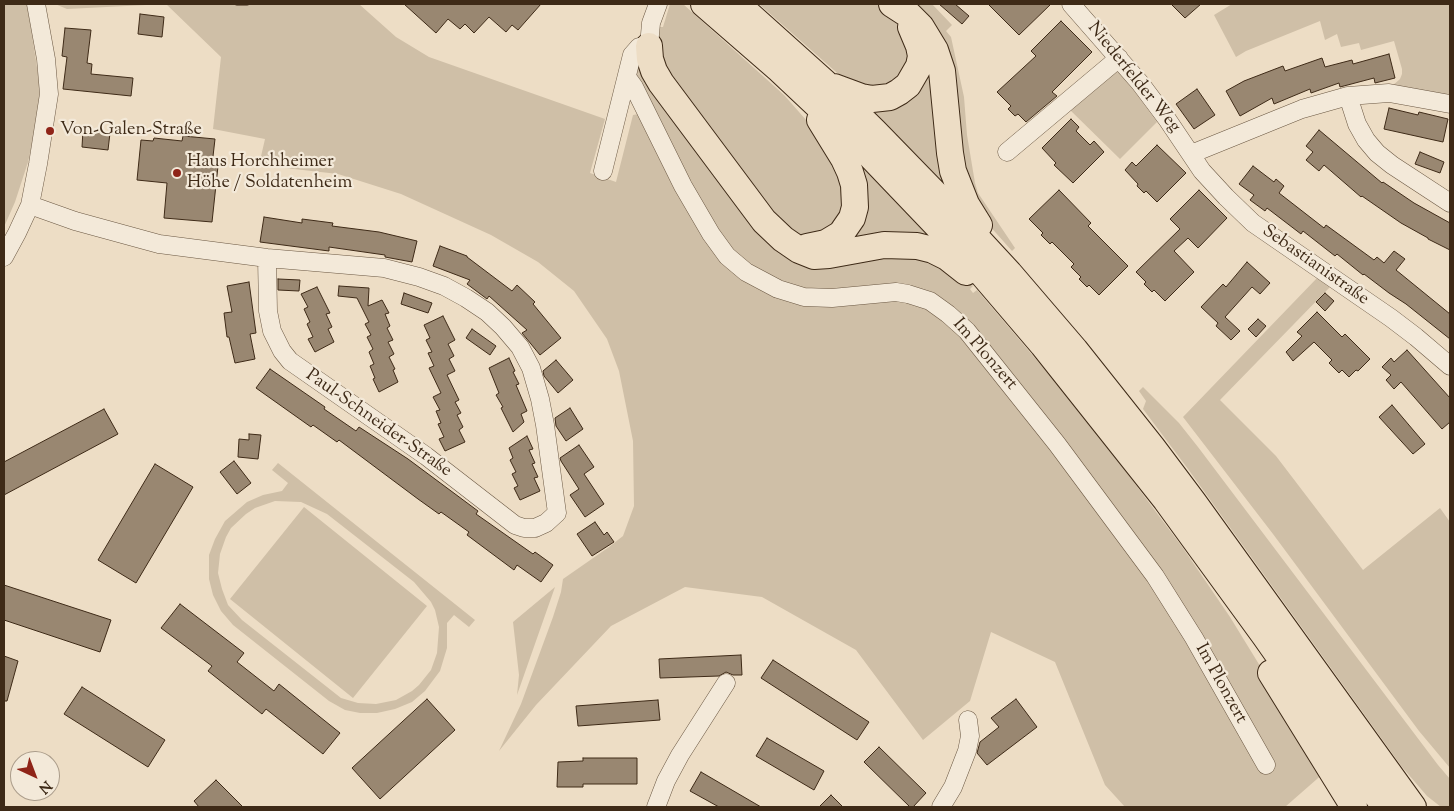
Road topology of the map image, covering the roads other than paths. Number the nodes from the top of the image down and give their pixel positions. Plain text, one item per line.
1 (36, 4) edge
2 (704, 4) edge
3 (737, 4) edge
4 (1071, 4) edge
5 (657, 5) edge
6 (893, 5) edge
7 (648, 46) junction
8 (1119, 58) junction
9 (626, 80) junction
10 (813, 87) junction
11 (1348, 96) junction
12 (1450, 104) edge
13 (1006, 152) dead end
14 (1192, 154) junction
15 (603, 171) dead end
16 (1450, 203) edge
17 (30, 204) junction
18 (788, 243) junction
19 (4, 257) edge
20 (267, 258) junction
21 (1008, 273) junction
22 (1013, 310) junction
23 (1450, 366) edge
24 (1236, 598) junction
25 (726, 683) dead end
26 (968, 720) dead end
27 (1266, 765) dead end
28 (1385, 769) junction
29 (656, 807) edge
30 (941, 807) edge
31 (1354, 807) edge
32 (1385, 807) edge
33 (1413, 807) edge
34 (1432, 807) edge

1 - 17 street
2 - 10 highway
3 - 10 highway
4 - 8 street, Niederfelder Weg
5 - 7 street
6 - 10 highway
6 - 21 highway
7 - 9 street
7 - 18 highway
8 - 13 street
8 - 14 street, Niederfelder Weg
9 - 15 street
9 - 27 street, Im Plonzert
10 - 18 highway
10 - 21 highway
10 - 22 highway
11 - 12 street
11 - 14 street
11 - 16 street
14 - 23 street, Sebastianistraße
17 - 19 street
17 - 20 street
18 - 22 highway
20 - 20 street, Paul-Schneider-Straße
21 - 28 highway
22 - 24 highway
24 - 31 highway
24 - 32 highway
25 - 29 street
26 - 30 street
28 - 33 highway
28 - 34 highway

